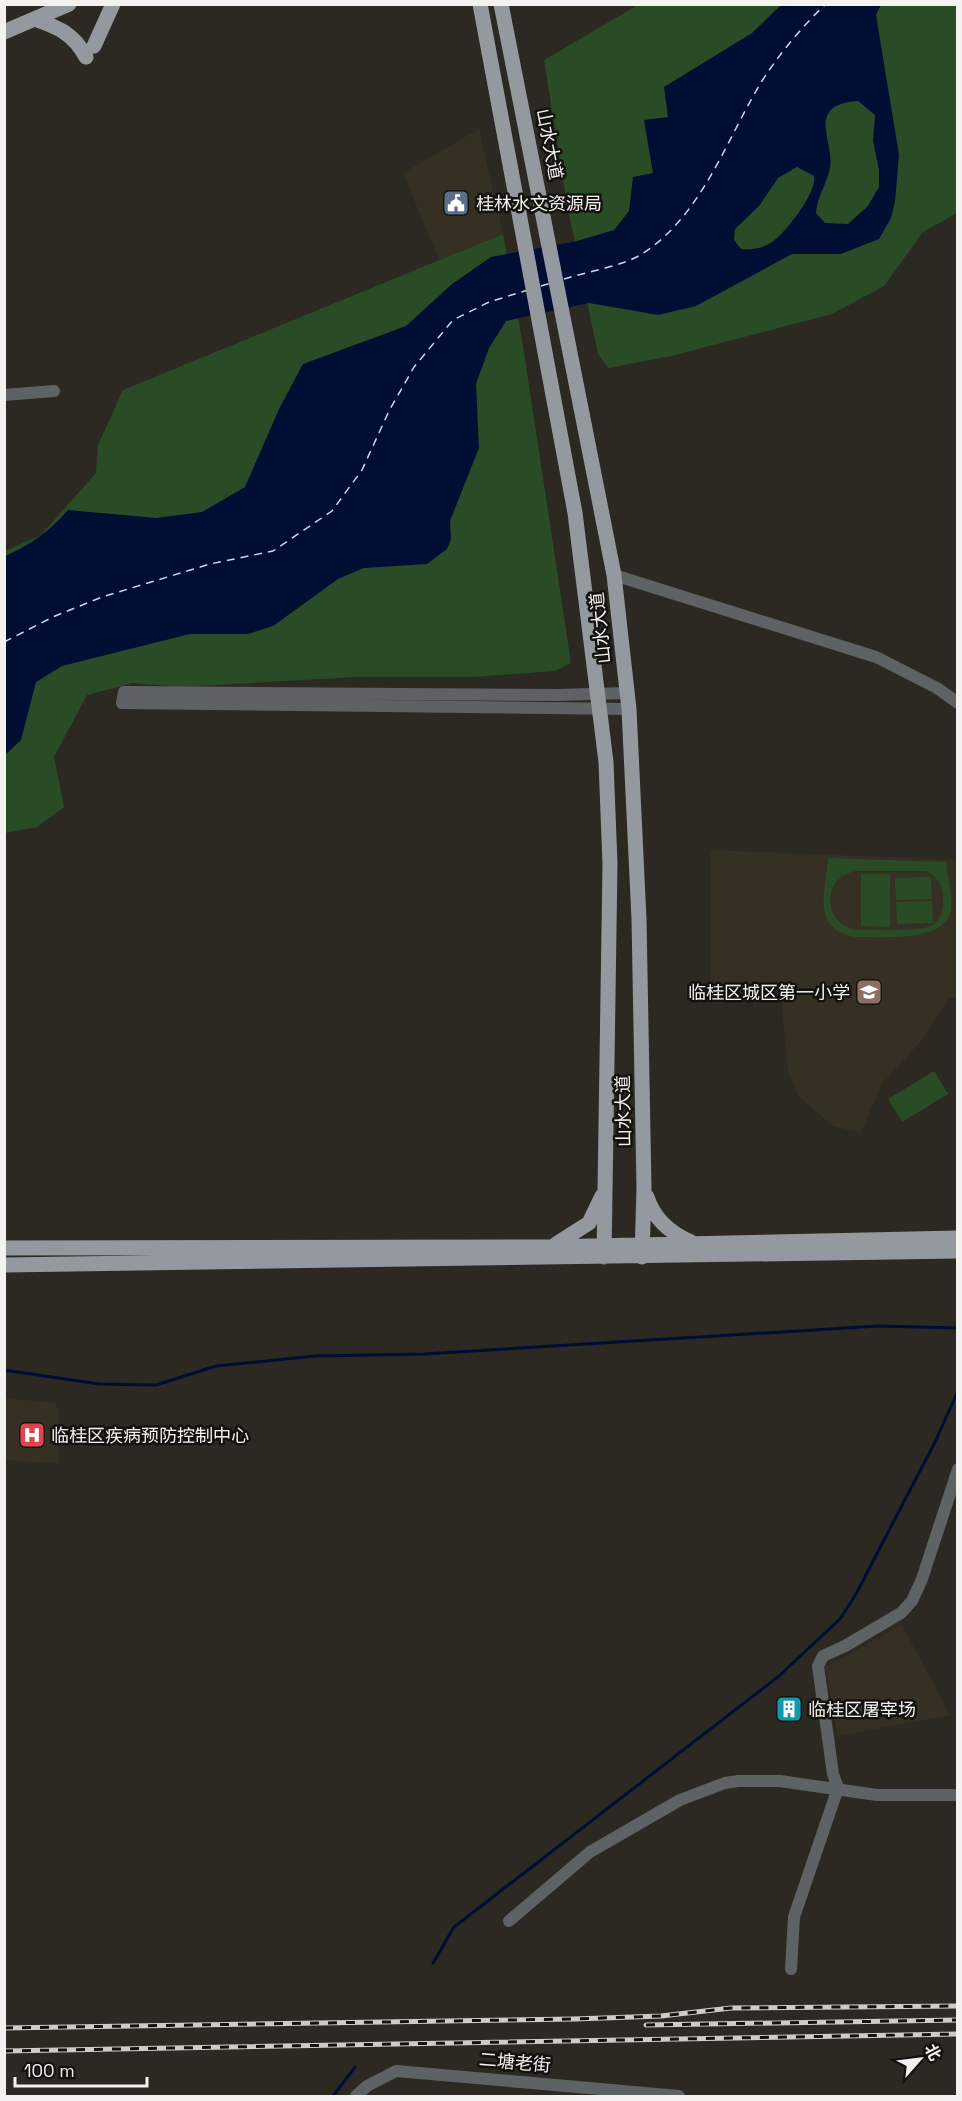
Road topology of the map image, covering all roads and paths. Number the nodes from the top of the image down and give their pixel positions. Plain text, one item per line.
1 (45, 4) edge
2 (69, 4) edge
3 (113, 4) edge
4 (480, 4) edge
5 (501, 4) edge
6 (33, 12) edge
7 (4, 21) edge
8 (4, 32) edge
9 (54, 391) dead end
10 (4, 395) edge
11 (614, 575) junction
12 (599, 701) junction
13 (628, 701) junction
14 (957, 703) edge
15 (604, 1188) junction
16 (644, 1188) junction
17 (957, 1238) edge
18 (694, 1243) junction
19 (552, 1246) junction
20 (4, 1248) edge
21 (604, 1251) junction
22 (643, 1251) junction
23 (957, 1251) edge
24 (4, 1265) edge
25 (957, 1469) edge
26 (838, 1788) junction
27 (957, 1795) edge
28 (509, 1921) dead end
29 (790, 1969) dead end
30 (622, 2094) edge
31 (356, 2097) edge
32 (679, 2097) edge

1 - 6 main road
2 - 6 main road
3 - 6 main road
4 - 12 main road, 山水大道
5 - 11 main road, 山水大道
6 - 7 main road
6 - 8 main road
9 - 10 street
11 - 13 main road, 山水大道
11 - 14 street
12 - 12 street
12 - 13 street
12 - 15 main road, 山水大道
13 - 16 main road, 山水大道
15 - 19 main road
15 - 21 main road, 山水大道
16 - 18 main road
16 - 22 main road, 山水大道
17 - 18 main road
18 - 22 main road
19 - 20 main road
19 - 21 main road
21 - 22 main road
21 - 24 main road
22 - 23 main road
25 - 26 street
26 - 27 street
26 - 28 street
26 - 29 street
30 - 31 street, 二塘老街
30 - 32 street, 二塘老街

